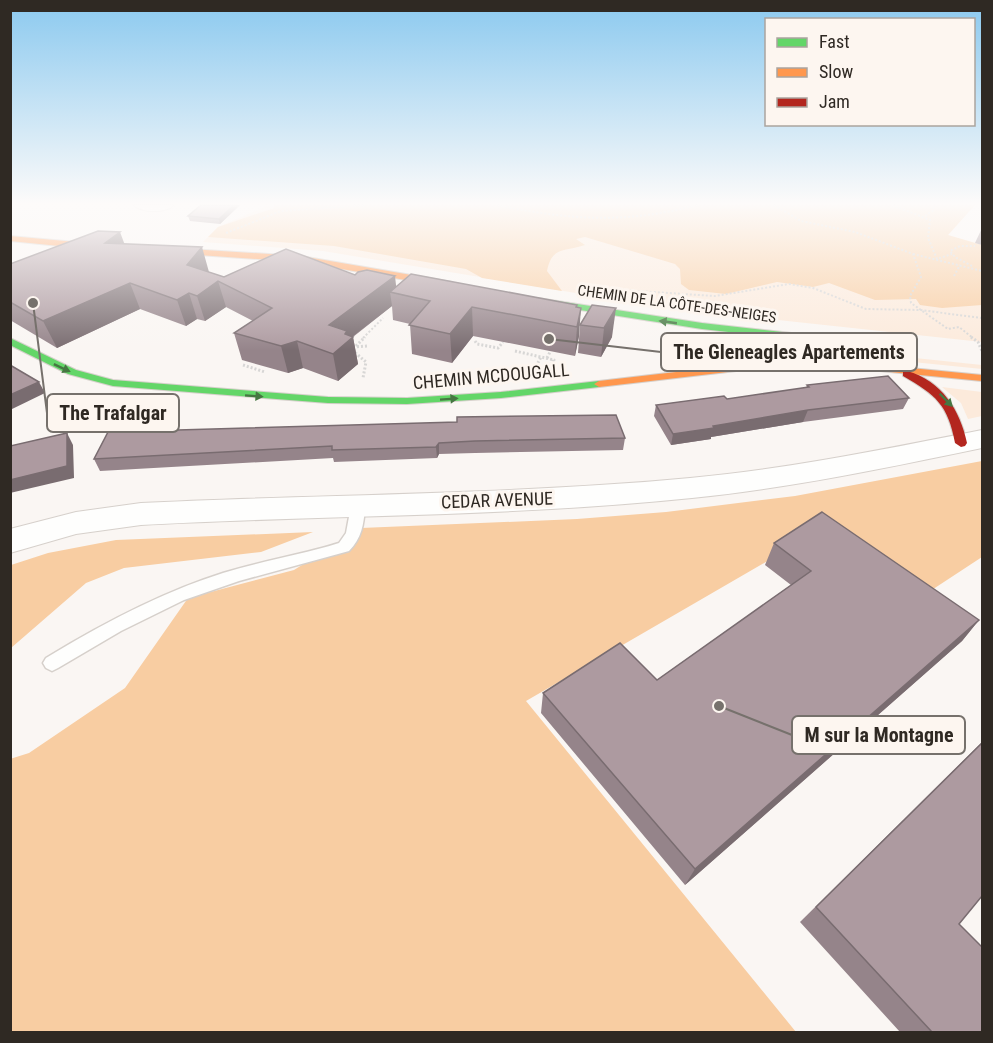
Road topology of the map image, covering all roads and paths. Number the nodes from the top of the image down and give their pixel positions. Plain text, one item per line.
1 (79, 254) edge
2 (217, 254) edge
3 (913, 254) joint
4 (935, 254) edge
5 (952, 254) joint
6 (71, 259) edge
7 (937, 259) junction
8 (960, 265) junction
9 (975, 269) junction
10 (982, 271) edge
11 (954, 276) dead end
12 (461, 287) edge
13 (601, 289) dead end
14 (528, 299) edge
15 (920, 310) junction
16 (383, 318) edge
17 (982, 318) edge
18 (726, 329) junction
19 (10, 341) edge
20 (475, 341) edge
21 (503, 342) edge
22 (356, 346) junction
23 (367, 346) dead end
24 (890, 347) dead end
25 (982, 351) edge
26 (550, 352) edge
27 (547, 358) dead end
28 (756, 365) junction
29 (900, 370) junction
30 (363, 378) dead end
31 (982, 378) edge
32 (972, 441) edge
33 (358, 506) junction
34 (10, 541) edge
35 (52, 663) dead end

1 - 6 main road
2 - 12 main road
3 - 7 path
3 - 15 path
4 - 7 path
5 - 7 path
5 - 9 path
7 - 8 path
8 - 9 path
8 - 11 path
9 - 10 path
13 - 15 path
18 -> 14 main road, CHEMIN DE LA CÔTE-DES-NEIGES
15 - 17 path
15 - 25 path
16 - 22 path
18 - 24 main road, CHEMIN DE LA CÔTE-DES-NEIGES
18 - 28 main road
19 -> 28 main road, CHEMIN MCDOUGALL
20 - 21 path
22 - 23 path
22 - 30 path
26 - 27 path
28 - 29 main road, CHEMIN MCDOUGALL
29 - 31 main road, CHEMIN MCDOUGALL
29 -> 32 main road
32 - 33 street, CEDAR AVENUE
33 - 34 street, CEDAR AVENUE
33 - 35 lane

